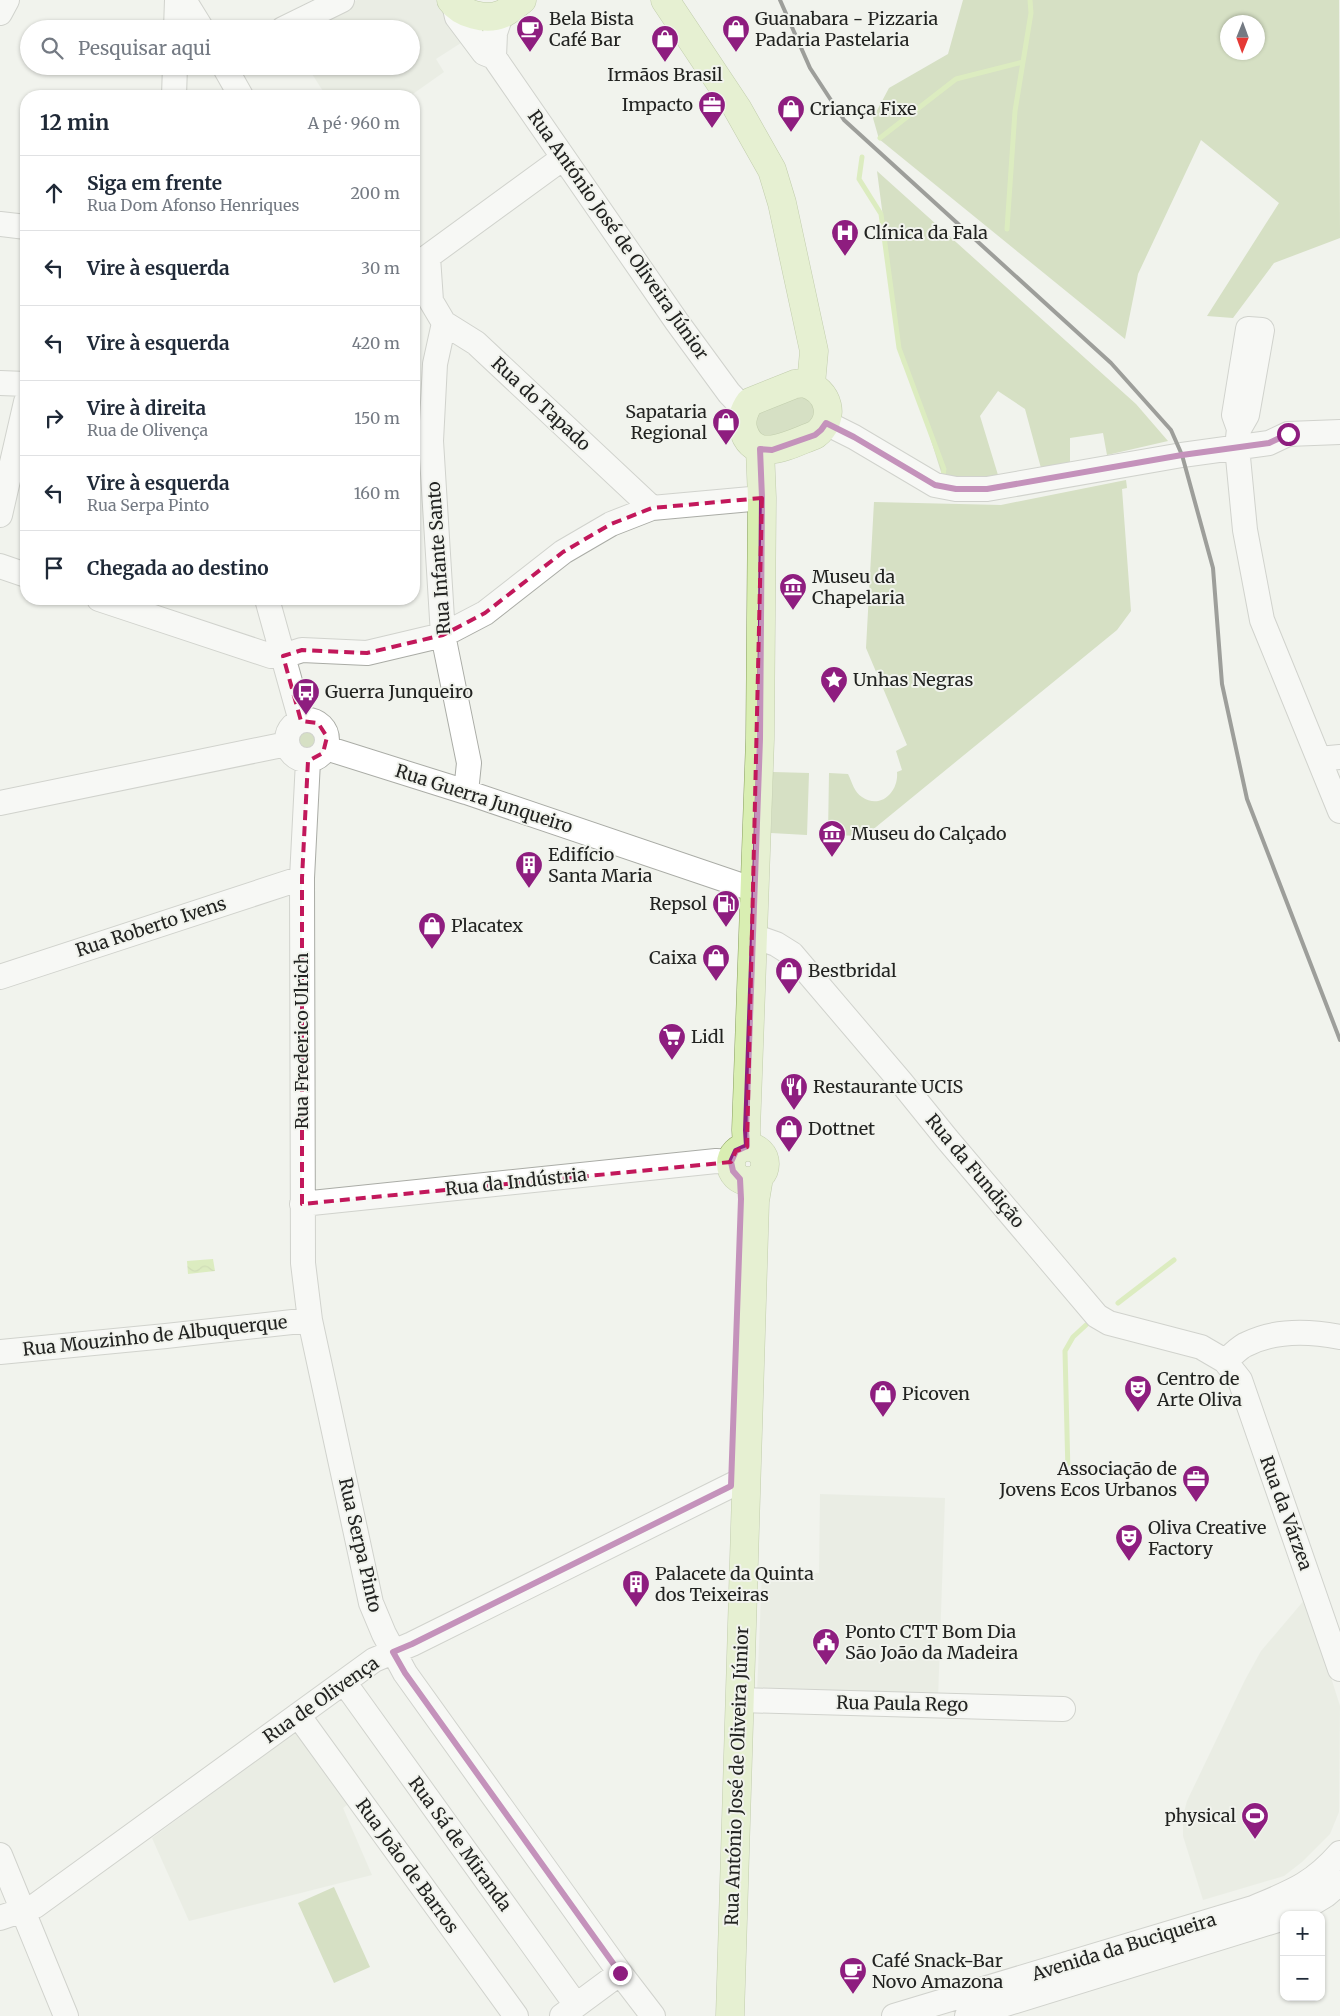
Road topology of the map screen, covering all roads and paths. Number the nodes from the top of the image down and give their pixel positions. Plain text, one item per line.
1 (6, 0) edge
2 (177, 0) edge
3 (184, 0) edge
4 (342, 0) edge
5 (665, 0) edge
6 (453, 2) edge
7 (512, 7) edge
8 (0, 13) edge
9 (176, 20) edge
10 (196, 20) edge
11 (301, 20) edge
12 (494, 57) junction
13 (175, 75) edge
14 (229, 75) edge
15 (174, 90) edge
16 (238, 90) edge
17 (563, 158) junction
18 (0, 224) edge
19 (20, 226) edge
20 (421, 262) edge
21 (423, 301) edge
22 (444, 323) junction
23 (0, 384) edge
24 (20, 384) edge
25 (811, 384) junction
26 (745, 410) junction
27 (826, 423) junction
28 (20, 428) edge
29 (1340, 432) edge
30 (1238, 438) junction
31 (1269, 443) junction
32 (1340, 445) edge
33 (760, 449) junction
34 (762, 498) junction
35 (652, 508) junction
36 (0, 515) edge
37 (0, 566) edge
38 (20, 573) edge
39 (117, 605) edge
40 (269, 605) edge
41 (443, 636) junction
42 (283, 656) junction
43 (301, 721) junction
44 (287, 744) junction
45 (317, 755) junction
46 (1330, 758) edge
47 (466, 792) junction
48 (0, 803) edge
49 (1340, 812) edge
50 (302, 878) junction
51 (755, 890) junction
52 (753, 936) junction
53 (0, 977) edge
54 (744, 1166) junction
55 (302, 1204) junction
56 (310, 1320) junction
57 (1340, 1337) edge
58 (0, 1352) edge
59 (1225, 1361) junction
60 (738, 1482) junction
61 (393, 1652) junction
62 (1340, 1669) edge
63 (344, 1682) junction
64 (740, 1700) junction
65 (1063, 1709) dead end
66 (298, 1715) junction
67 (1340, 1853) edge
68 (0, 1855) edge
69 (1340, 1883) edge
70 (0, 1886) edge
71 (1300, 1911) edge
72 (12, 1915) edge
73 (1280, 1919) edge
74 (620, 1973) junction
75 (569, 2011) edge
76 (52, 2016) edge
77 (66, 2016) edge
78 (516, 2016) edge
79 (653, 2016) edge
80 (714, 2016) edge
81 (730, 2016) edge
82 (894, 2016) edge
83 (967, 2016) edge

1 - 8 street
2 - 9 street
3 - 10 street
4 - 11 street
5 - 25 main road
6 - 7 main road, Rua António José de Oliveira Júnior
6 - 12 street, Rua António José de Oliveira Júnior
7 - 12 street, Rua António José de Oliveira Júnior
12 - 17 street, Rua António José de Oliveira Júnior
13 - 15 street
14 - 16 street
17 - 20 street
17 - 26 street, Rua António José de Oliveira Júnior
18 - 19 street
20 - 21 street
21 - 22 street, Rua do Tapado
22 - 35 street, Rua do Tapado
22 - 41 street, Rua Infante Santo
23 - 24 street
25 - 26 main road
25 - 27 main road
26 - 33 main road
27 - 30 street
27 - 33 main road
28 - 36 street
29 - 31 street
30 - 31 street
30 - 46 street
31 - 32 street
33 - 34 main road, Rua António José de Oliveira Júnior
34 - 35 street
34 - 51 main road, Rua António José de Oliveira Júnior
35 - 41 street
37 - 38 street
39 - 42 street
40 - 42 street
41 - 42 street
41 - 47 street, Rua Infante Santo
42 - 43 street
43 - 44 street
43 - 45 street
44 - 45 street
44 - 48 street
45 - 47 street, Rua Guerra Junqueiro
45 - 50 street, Rua Frederico Ulrich
46 - 49 street
47 - 51 street, Rua Guerra Junqueiro
50 - 53 street, Rua Roberto Ivens
50 - 55 street, Rua Frederico Ulrich
51 - 52 main road, Rua António José de Oliveira Júnior
52 - 54 main road, Rua António José de Oliveira Júnior
52 - 59 street, Rua da Fundição
54 - 55 street, Rua da Indústria
54 - 60 main road, Rua António José de Oliveira Júnior
55 - 56 street, Rua Frederico Ulrich
56 - 58 street, Rua Mouzinho de Albuquerque
56 - 61 street, Rua Serpa Pinto
57 - 59 street
59 - 62 street, Rua da Várzea
60 - 61 street, Rua de Olivença
60 - 64 main road, Rua António José de Oliveira Júnior
60 - 80 main road, Rua António José de Oliveira Júnior
61 - 63 street, Rua de Olivença
61 - 74 street, Rua Serpa Pinto
63 - 66 street, Rua de Olivença
63 - 75 street, Rua Sá de Miranda
64 - 65 street, Rua Paula Rego
64 - 81 main road, Rua António José de Oliveira Júnior
66 - 72 street, Rua de Olivença
66 - 78 street, Rua João de Barros
67 - 82 street, Avenida da Buciqueira
68 - 72 street
69 - 71 street
70 - 72 street
72 - 76 street
72 - 77 street
73 - 83 street, Avenida da Buciqueira
74 - 75 street
74 - 79 street, Rua Serpa Pinto

